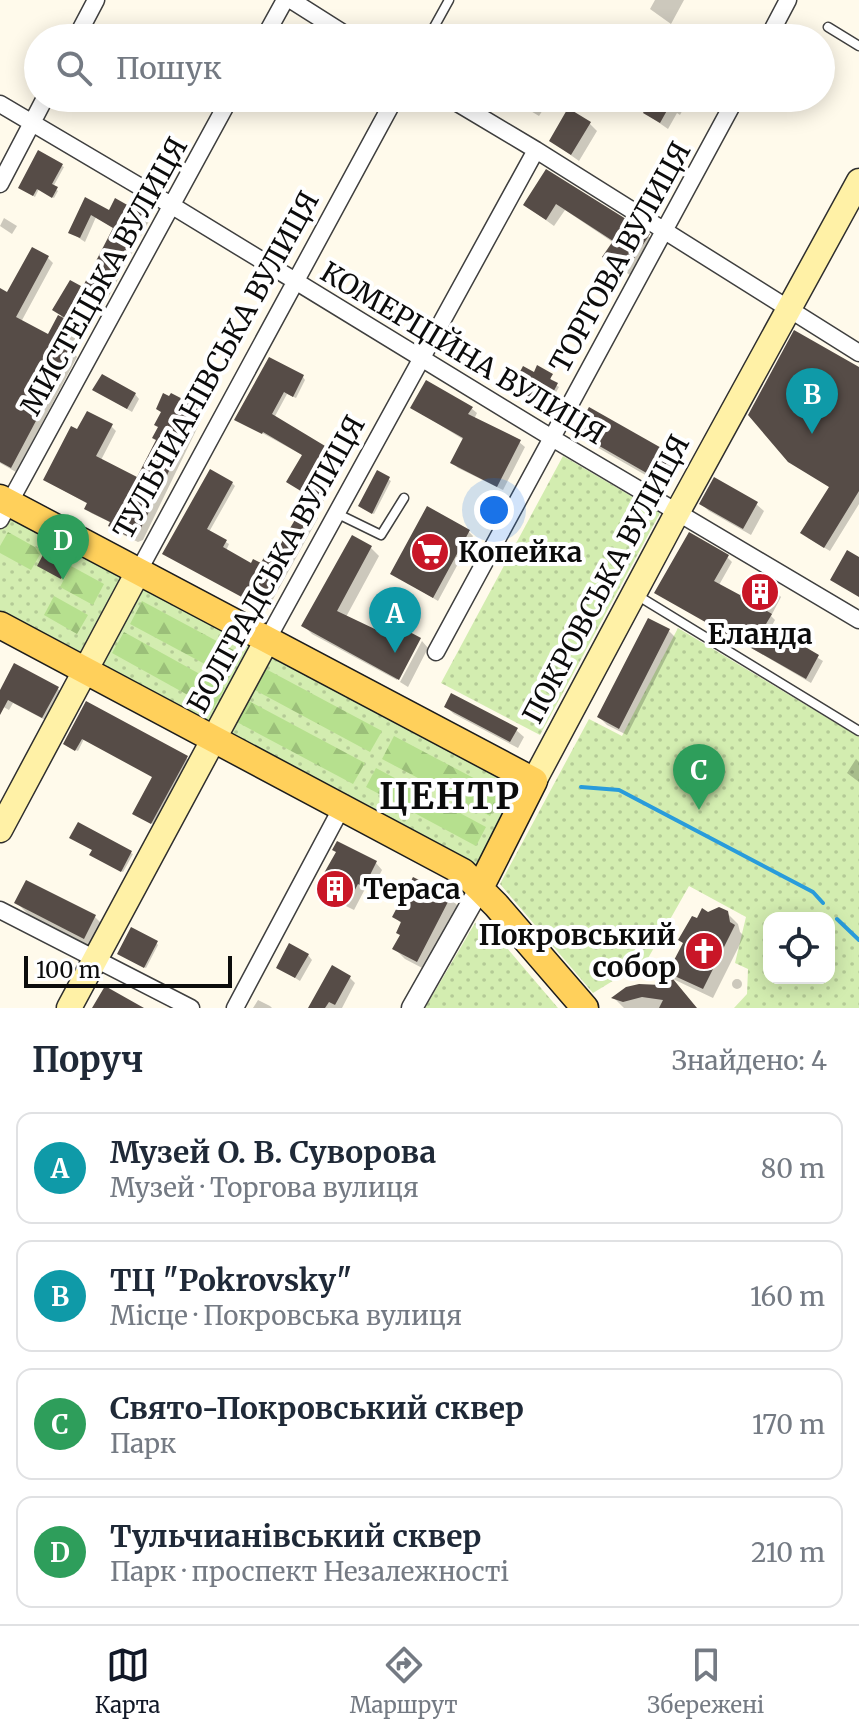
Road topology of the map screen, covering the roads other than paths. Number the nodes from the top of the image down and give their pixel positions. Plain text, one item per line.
1 (96, 0) edge
2 (288, 0) edge
3 (449, 0) edge
4 (788, 0) edge
5 (83, 24) edge
6 (273, 24) edge
7 (328, 24) edge
8 (436, 24) edge
9 (775, 24) edge
10 (835, 31) edge
11 (859, 46) edge
12 (0, 104) edge
13 (38, 112) edge
14 (222, 112) edge
15 (387, 112) edge
16 (472, 112) edge
17 (729, 112) edge
18 (32, 123) junction
19 (536, 150) junction
20 (859, 181) edge
21 (0, 184) edge
22 (171, 205) junction
23 (665, 231) junction
24 (296, 282) junction
25 (789, 310) junction
26 (859, 353) edge
27 (422, 361) junction
28 (550, 437) junction
29 (404, 498) dead end
30 (3, 507) edge
31 (677, 513) junction
32 (338, 514) junction
33 (138, 572) junction
34 (634, 594) junction
35 (859, 620) edge
36 (0, 625) edge
37 (267, 640) junction
38 (436, 652) dead end
39 (86, 670) junction
40 (859, 731) edge
41 (214, 739) junction
42 (534, 781) junction
43 (342, 807) junction
44 (0, 830) edge
45 (480, 888) junction
46 (0, 910) edge
47 (96, 959) junction
48 (69, 1008) edge
49 (191, 1008) edge
50 (235, 1008) edge
51 (412, 1008) edge
52 (585, 1008) edge

1 - 5 street
2 - 6 street
2 - 7 street
3 - 8 lane
4 - 9 street
10 - 11 lane
12 - 18 street, КОМЕРЦІЙНА ВУЛИЦЯ
13 - 18 street
14 - 22 street, МИСТЕЦЬКА ВУЛИЦЯ
15 - 24 street, ТУЛЬЧИАНІВСЬКА ВУЛИЦЯ
16 - 19 street
17 - 23 street, ТОРГОВА ВУЛИЦЯ
18 - 21 street
18 - 22 street, КОМЕРЦІЙНА ВУЛИЦЯ
19 - 23 street
19 - 27 street, БОЛГРАДСЬКА ВУЛИЦЯ
20 - 25 main road, ПОКРОВСЬКА ВУЛИЦЯ
22 - 24 street, КОМЕРЦІЙНА ВУЛИЦЯ
22 - 30 street, МИСТЕЦЬКА ВУЛИЦЯ
23 - 25 street
23 - 28 street, ТОРГОВА ВУЛИЦЯ
24 - 27 street, КОМЕРЦІЙНА ВУЛИЦЯ
24 - 33 street, ТУЛЬЧИАНІВСЬКА ВУЛИЦЯ
25 - 26 street
25 - 31 main road, ПОКРОВСЬКА ВУЛИЦЯ
27 - 28 street, КОМЕРЦІЙНА ВУЛИЦЯ
27 - 32 street, БОЛГРАДСЬКА ВУЛИЦЯ
28 - 31 street, КОМЕРЦІЙНА ВУЛИЦЯ
28 - 38 street, ТОРГОВА ВУЛИЦЯ
29 - 32 lane
30 - 33 main road
31 - 34 main road, ПОКРОВСЬКА ВУЛИЦЯ
31 - 35 street, КОМЕРЦІЙНА ВУЛИЦЯ
32 - 37 street, БОЛГРАДСЬКА ВУЛИЦЯ
33 - 37 main road
33 - 39 main road, ТУЛЬЧИАНІВСЬКА ВУЛИЦЯ
34 - 40 lane
34 - 42 main road, ПОКРОВСЬКА ВУЛИЦЯ
36 - 39 main road
37 - 41 main road, БОЛГРАДСЬКА ВУЛИЦЯ
37 - 42 main road
39 - 41 main road
39 - 44 main road, ТУЛЬЧИАНІВСЬКА ВУЛИЦЯ
41 - 43 main road
41 - 47 main road, БОЛГРАДСЬКА ВУЛИЦЯ
42 - 45 main road, ПОКРОВСЬКА ВУЛИЦЯ
43 - 45 main road
43 - 50 street
45 - 51 street, ПОКРОВСЬКА ВУЛИЦЯ
45 - 52 main road
46 - 47 street
47 - 48 main road, БОЛГРАДСЬКА ВУЛИЦЯ
47 - 49 street

